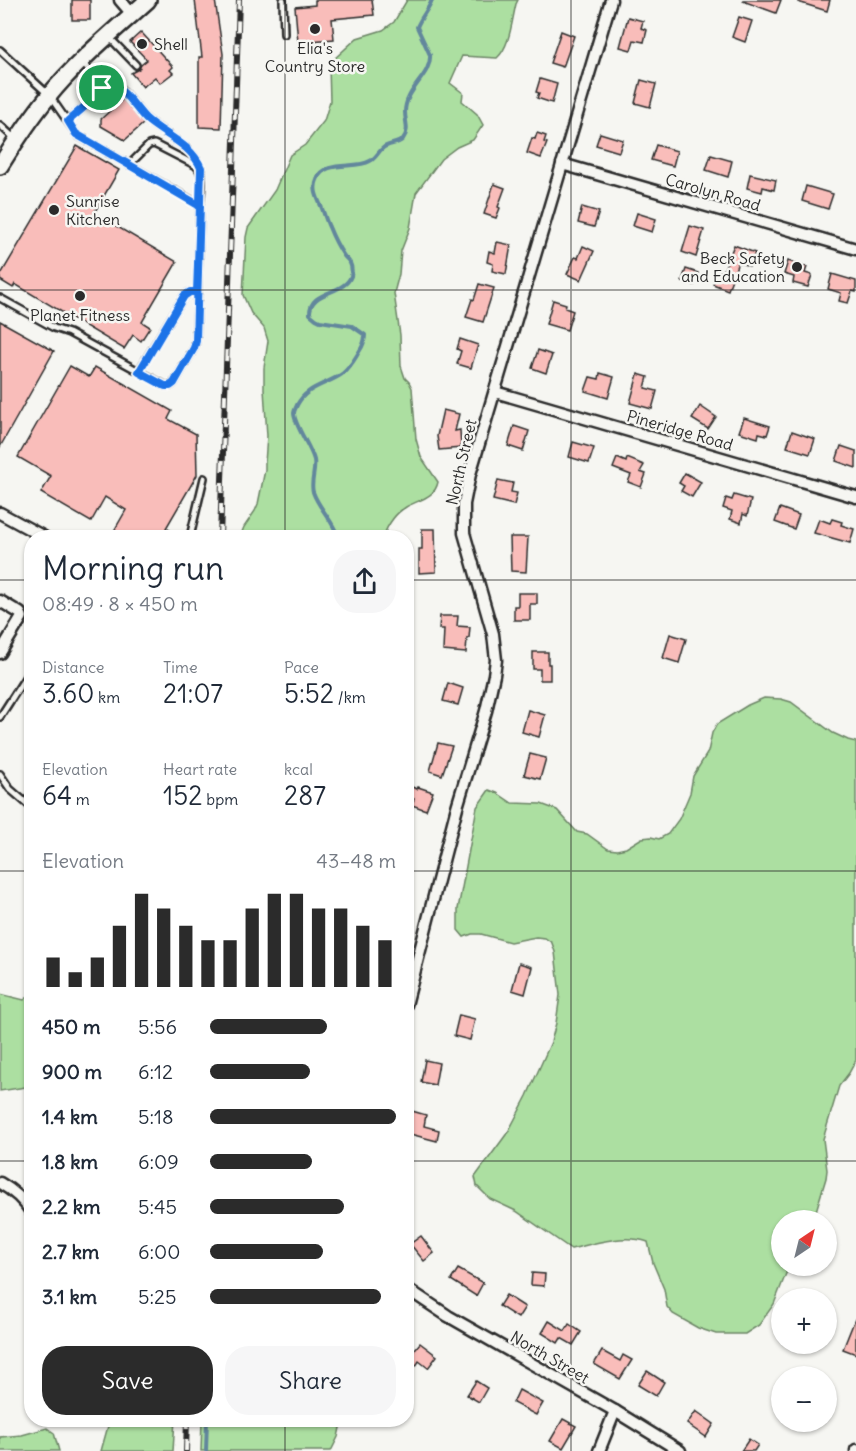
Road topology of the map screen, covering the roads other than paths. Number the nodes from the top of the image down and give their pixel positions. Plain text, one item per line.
1 (120, 0) edge
2 (148, 0) edge
3 (283, 0) edge
4 (610, 0) edge
5 (132, 14) junction
6 (284, 33) dead end
7 (108, 36) junction
8 (0, 50) edge
9 (83, 59) junction
10 (136, 65) dead end
11 (102, 88) junction
12 (49, 95) junction
13 (68, 121) junction
14 (0, 125) edge
15 (16, 140) junction
16 (562, 164) junction
17 (129, 165) junction
18 (0, 166) edge
19 (201, 173) junction
20 (200, 206) junction
21 (856, 249) edge
22 (197, 292) junction
23 (0, 298) edge
24 (139, 372) junction
25 (495, 392) junction
26 (204, 478) dead end
27 (856, 497) edge
28 (0, 513) edge
29 (31, 530) edge
30 (192, 530) edge
31 (0, 601) edge
32 (0, 653) edge
33 (24, 680) edge
34 (0, 717) edge
35 (0, 774) edge
36 (24, 801) edge
37 (414, 974) edge
38 (0, 1183) edge
39 (24, 1202) edge
40 (414, 1293) edge
41 (615, 1411) junction
42 (599, 1451) edge
43 (680, 1451) edge

1 - 5 street
2 - 5 main road
3 - 6 lane
4 - 16 street, North Street
5 - 7 main road
7 - 9 main road
7 - 10 lane
8 - 12 lane
9 - 11 lane
9 - 12 main road
11 - 13 lane
11 - 19 lane
12 - 13 lane
12 - 15 main road
13 - 17 lane
14 - 15 lane
15 - 18 main road
16 - 21 street, Carolyn Road
16 - 25 street, North Street
17 - 19 lane
17 - 20 lane
19 - 20 lane
20 - 22 lane
22 - 24 lane
22 - 24 lane
23 - 24 lane
25 - 27 street, Pineridge Road
25 - 37 street, North Street
26 - 30 lane
28 - 29 street
31 - 32 street
33 - 34 lane
35 - 36 lane
38 - 39 street
40 - 41 street, North Street
41 - 42 street
41 - 43 street, North Street

